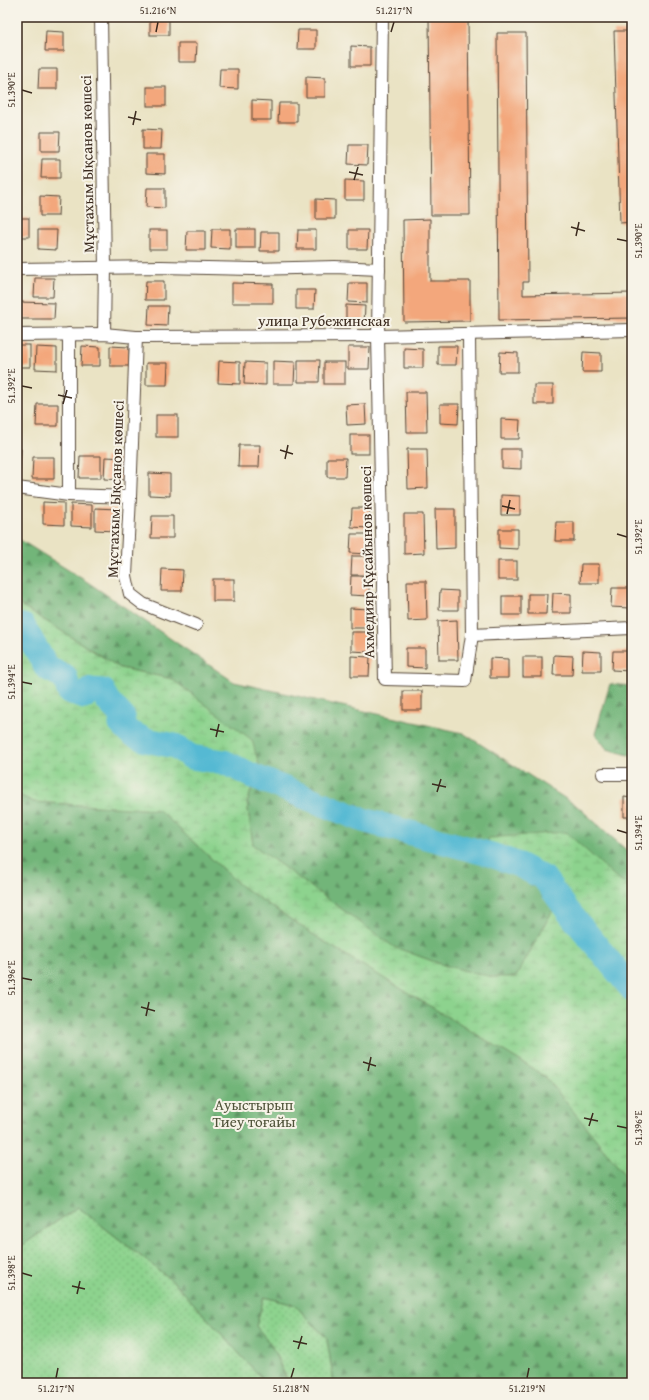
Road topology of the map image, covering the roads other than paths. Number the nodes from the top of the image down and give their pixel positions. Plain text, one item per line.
1 (101, 17) edge
2 (382, 17) edge
3 (105, 268) junction
4 (17, 269) edge
5 (379, 269) junction
6 (632, 330) edge
7 (69, 334) junction
8 (104, 334) junction
9 (17, 335) edge
10 (469, 335) junction
11 (378, 336) junction
12 (136, 337) junction
13 (17, 488) edge
14 (69, 495) junction
15 (130, 497) junction
16 (196, 625) dead end
17 (632, 628) edge
18 (472, 635) junction
19 (603, 774) dead end
20 (632, 774) edge

1 - 3 street, Мұстахым Ықсанов көшесі
2 - 5 street, Ахмедияр Құсайынов көшесі
3 - 4 street
3 - 5 street
3 - 8 street, Мұстахым Ықсанов көшесі
5 - 11 street, Ахмедияр Құсайынов көшесі
6 - 10 street, улица Рубежинская
7 - 8 street, улица Рубежинская
7 - 9 street, улица Рубежинская
7 - 14 street
8 - 12 street, улица Рубежинская
10 - 11 street, улица Рубежинская
10 - 18 street, Ахмедияр Құсайынов көшесі
11 - 12 street, улица Рубежинская
11 - 18 street, Ахмедияр Құсайынов көшесі
12 - 15 street, Мұстахым Ықсанов көшесі
13 - 14 street
14 - 15 street
15 - 16 street, Мұстахым Ықсанов көшесі
17 - 18 street
19 - 20 street

